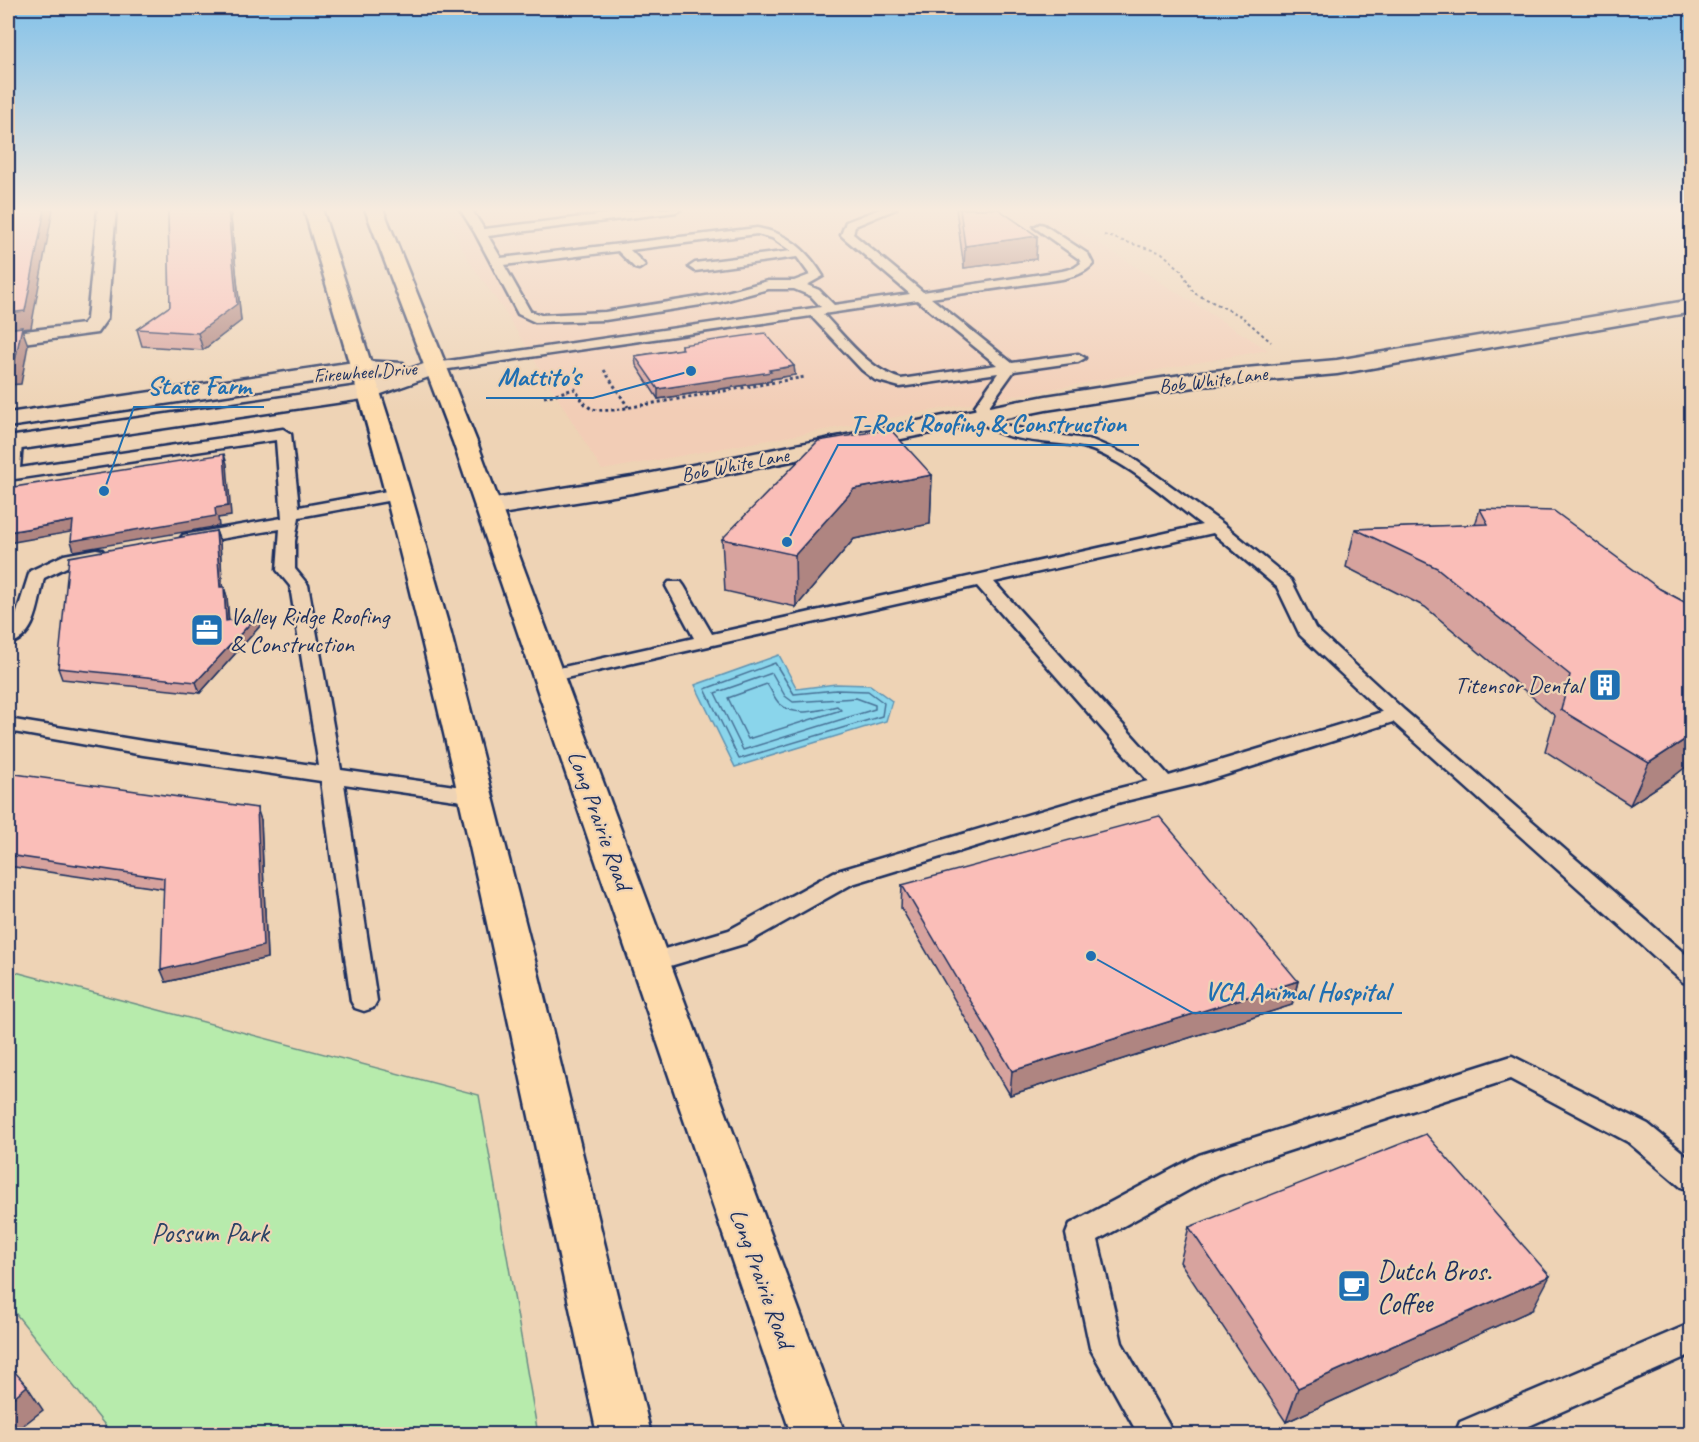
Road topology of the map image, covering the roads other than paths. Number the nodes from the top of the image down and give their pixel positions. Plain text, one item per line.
1 (101, 276) edge
2 (334, 276) edge
3 (400, 276) edge
4 (504, 276) edge
5 (816, 276) edge
6 (896, 276) edge
7 (1053, 276) edge
8 (796, 285) junction
9 (920, 296) junction
10 (1692, 306) edge
11 (831, 309) junction
12 (814, 312) junction
13 (8, 339) edge
14 (1077, 358) dead end
15 (435, 368) junction
16 (1009, 368) junction
17 (366, 380) junction
18 (983, 416) junction
19 (10, 436) edge
20 (9, 475) edge
21 (399, 494) junction
22 (488, 508) junction
23 (290, 517) junction
24 (1216, 527) junction
25 (174, 541) edge
26 (116, 551) edge
27 (982, 580) junction
28 (675, 586) dead end
29 (8, 638) edge
30 (706, 641) junction
31 (548, 676) junction
32 (1397, 714) junction
33 (8, 725) edge
34 (331, 774) junction
35 (1164, 785) junction
36 (476, 796) junction
37 (650, 963) junction
38 (1692, 975) edge
39 (364, 1001) dead end
40 (1692, 1179) edge
41 (1692, 1338) edge
42 (624, 1434) edge
43 (818, 1434) edge
44 (1157, 1434) edge
45 (1472, 1434) edge

1 - 13 street
2 - 17 main road
3 - 15 main road, Long Prairie Road
4 - 8 lane
5 - 8 lane
6 - 9 lane
7 - 9 lane
8 - 11 lane
9 - 11 lane
9 - 16 lane
10 - 18 street, Bob White Lane
11 - 12 lane
12 - 15 lane
12 - 16 lane
14 - 16 lane
15 - 17 street, Firewheel Drive
15 - 22 main road, Long Prairie Road
16 - 18 lane
17 - 19 street, Firewheel Drive
17 - 21 main road
18 - 22 street, Bob White Lane
18 - 24 lane
19 - 20 lane
20 - 23 lane
21 - 23 lane
21 - 36 main road
22 - 31 main road, Long Prairie Road
23 - 25 lane
23 - 34 lane
24 - 27 lane
24 - 32 lane
26 - 29 lane
27 - 30 lane
27 - 35 lane
28 - 30 lane
30 - 31 lane
31 - 37 main road, Long Prairie Road
32 - 35 lane
32 - 38 lane
33 - 34 lane
34 - 36 lane
34 - 39 lane
35 - 37 lane
36 - 42 main road
37 - 43 main road, Long Prairie Road
40 - 44 lane
41 - 45 lane

